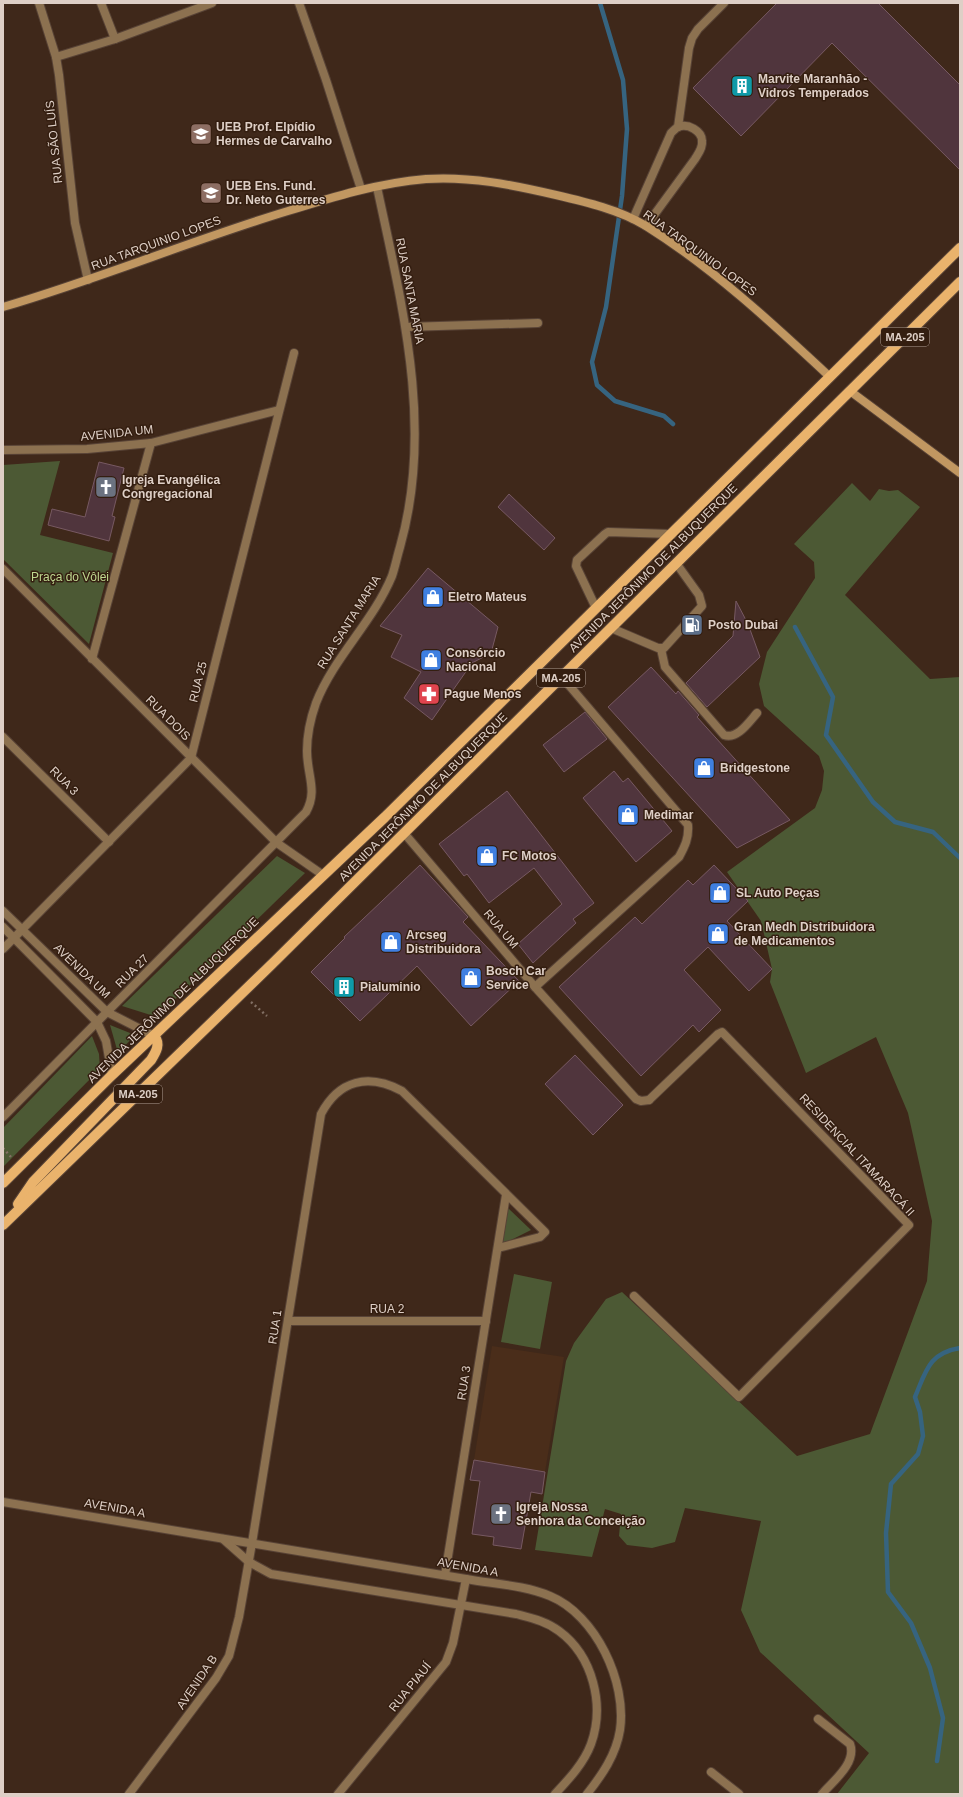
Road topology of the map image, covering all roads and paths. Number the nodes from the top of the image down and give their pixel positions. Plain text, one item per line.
1 (39, 3) edge
2 (101, 3) edge
3 (212, 3) edge
4 (298, 3) edge
5 (724, 3) edge
6 (115, 39) junction
7 (56, 57) junction
8 (678, 127) junction
9 (377, 186) junction
10 (361, 189) junction
11 (632, 219) junction
12 (646, 226) junction
13 (960, 248) edge
14 (88, 280) junction
15 (960, 282) edge
16 (3, 307) edge
17 (538, 323) dead end
18 (406, 327) junction
19 (294, 353) dead end
20 (830, 377) junction
21 (850, 391) junction
22 (279, 410) junction
23 (151, 443) junction
24 (3, 450) edge
25 (960, 473) edge
26 (671, 534) junction
27 (676, 563) junction
28 (3, 569) edge
29 (596, 608) junction
30 (611, 628) junction
31 (661, 649) junction
32 (92, 659) junction
33 (562, 677) junction
34 (757, 713) dead end
35 (3, 737) edge
36 (191, 758) junction
37 (404, 833) junction
38 (109, 842) junction
39 (277, 843) junction
40 (324, 875) junction
41 (3, 911) edge
42 (3, 927) edge
43 (22, 930) junction
44 (14, 938) junction
45 (3, 949) edge
46 (535, 987) junction
47 (242, 993) junction
48 (107, 1012) junction
49 (267, 1016) dead end
50 (98, 1022) junction
51 (722, 1032) joint
52 (154, 1036) junction
53 (112, 1075) junction
54 (3, 1116) edge
55 (3, 1183) edge
56 (506, 1195) junction
57 (4, 1224) edge
58 (498, 1248) junction
59 (634, 1296) dead end
60 (288, 1321) junction
61 (486, 1321) junction
62 (3, 1502) edge
63 (223, 1539) junction
64 (252, 1543) junction
65 (249, 1562) junction
66 (445, 1575) junction
67 (466, 1579) junction
68 (461, 1605) junction
69 (818, 1719) dead end
70 (711, 1772) dead end
71 (130, 1794) edge
72 (338, 1794) edge
73 (556, 1794) edge
74 (587, 1794) edge
75 (739, 1794) edge
76 (822, 1794) edge

1 - 7 street, RUA SÃO LUÍS
2 - 6 street
3 - 6 street
4 - 10 street
5 - 8 street
6 - 7 street
7 - 14 street, RUA SÃO LUÍS
8 - 11 street
8 - 12 street
9 - 10 main road, RUA TARQUINIO LOPES
9 - 11 main road, RUA TARQUINIO LOPES
9 - 18 street, RUA SANTA MARIA
10 - 14 main road, RUA TARQUINIO LOPES
11 - 12 main road, RUA TARQUINIO LOPES
12 - 20 main road, RUA TARQUINIO LOPES
13 - 20 main road, AVENIDA JERÔNIMO DE ALBUQUERQUE / MA-205
14 - 16 main road, RUA TARQUINIO LOPES
15 - 21 main road, AVENIDA JERÔNIMO DE ALBUQUERQUE / MA-205
17 - 18 street
18 - 39 street, RUA SANTA MARIA
19 - 22 street, RUA 25
20 - 26 main road, AVENIDA JERÔNIMO DE ALBUQUERQUE / MA-205
21 - 25 main road
21 - 27 main road, AVENIDA JERÔNIMO DE ALBUQUERQUE / MA-205
22 - 23 street, AVENIDA UM
22 - 36 street, RUA 25
23 - 24 street, AVENIDA UM
23 - 32 street
26 - 29 main road, AVENIDA JERÔNIMO DE ALBUQUERQUE / MA-205
26 - 29 street
27 - 30 main road, AVENIDA JERÔNIMO DE ALBUQUERQUE / MA-205
27 - 31 street
28 - 32 street, RUA DOIS
29 - 40 main road, AVENIDA JERÔNIMO DE ALBUQUERQUE / MA-205
30 - 31 street
30 - 33 main road, AVENIDA JERÔNIMO DE ALBUQUERQUE / MA-205
31 - 34 street
32 - 36 street, RUA DOIS
33 - 37 main road, AVENIDA JERÔNIMO DE ALBUQUERQUE / MA-205
33 - 46 street
35 - 38 street, RUA 3
36 - 38 street
36 - 39 street, RUA DOIS
37 - 46 street, RUA UM
37 - 47 main road, AVENIDA JERÔNIMO DE ALBUQUERQUE / MA-205
38 - 43 street
39 - 40 street, RUA DOIS
39 - 48 street, RUA 27
40 - 52 main road, AVENIDA JERÔNIMO DE ALBUQUERQUE / MA-205
41 - 43 street, AVENIDA UM
42 - 44 street, AVENIDA UM
43 - 44 street
43 - 48 street, AVENIDA UM
44 - 45 street
44 - 50 street, AVENIDA UM
46 - 51 street, RUA UM
47 - 49 path
47 - 57 main road, AVENIDA JERÔNIMO DE ALBUQUERQUE / MA-205
48 - 50 street, RUA 27
48 - 52 street, AVENIDA UM
50 - 53 street, AVENIDA UM
50 - 54 street, RUA 27
51 - 59 street, RESIDENCIAL ITAMARACÁ II
52 - 53 main road, AVENIDA JERÔNIMO DE ALBUQUERQUE / MA-205
52 - 57 main road
53 - 55 main road, AVENIDA JERÔNIMO DE ALBUQUERQUE / MA-205
56 - 58 street, RUA 3
56 - 58 street
56 - 60 street, RUA 1
58 - 61 street, RUA 3
60 - 61 street, RUA 2
60 - 64 street, RUA 1
61 - 66 street, RUA 3
62 - 63 street, AVENIDA A
63 - 64 street, AVENIDA A
63 - 65 street
64 - 65 street, AVENIDA B
64 - 66 street, AVENIDA A
65 - 68 street
65 - 71 street, AVENIDA B
66 - 67 street, AVENIDA A
67 - 68 street, RUA PIAUÍ
67 - 74 street, AVENIDA A
68 - 72 street, RUA PIAUÍ
68 - 73 street
69 - 76 street
70 - 75 street

